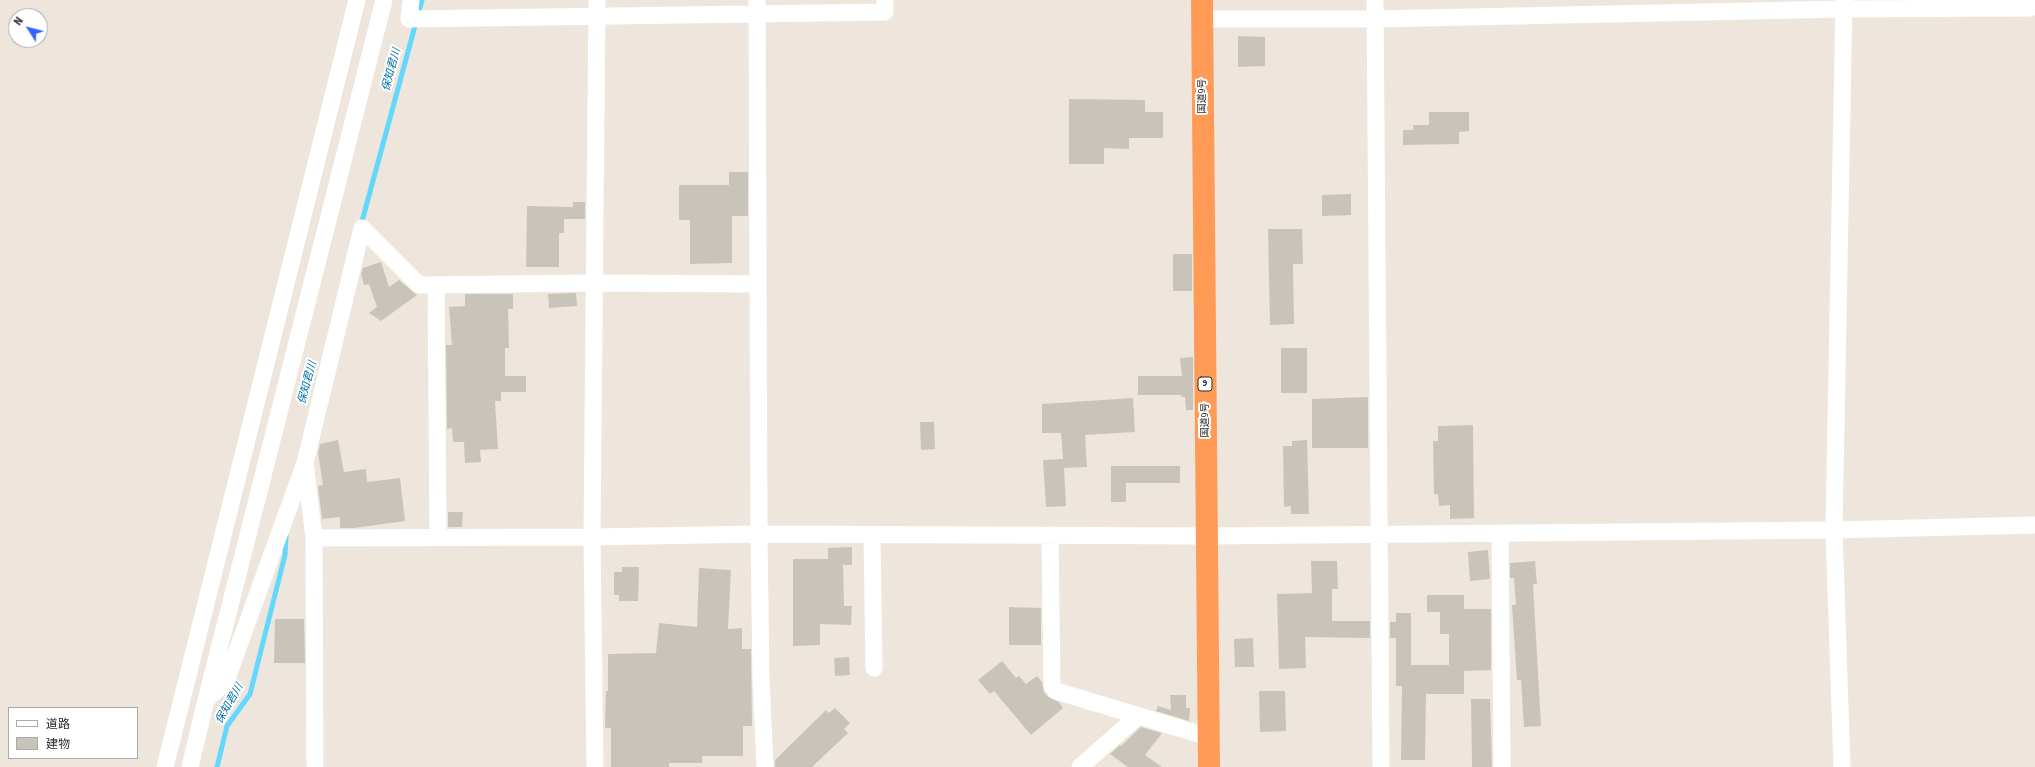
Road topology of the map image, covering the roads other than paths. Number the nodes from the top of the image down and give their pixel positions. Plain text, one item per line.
1 (357, 0) edge
2 (384, 0) edge
3 (411, 0) edge
4 (885, 0) edge
5 (1375, 0) edge
6 (1844, 5) edge
7 (2035, 5) edge
8 (757, 7) edge
9 (597, 8) edge
10 (1202, 10) edge
11 (1375, 18) junction
12 (594, 283) junction
13 (757, 284) junction
14 (436, 285) junction
15 (305, 463) junction
16 (2035, 525) edge
17 (1834, 530) junction
18 (759, 534) junction
19 (1380, 534) junction
20 (1500, 534) junction
21 (872, 535) junction
22 (1050, 535) junction
23 (1207, 536) junction
24 (438, 537) junction
25 (592, 537) junction
26 (314, 538) junction
27 (874, 668) dead end
28 (206, 700) junction
29 (1137, 717) junction
30 (1209, 737) junction
31 (165, 767) edge
32 (190, 767) edge
33 (315, 767) edge
34 (595, 767) edge
35 (765, 767) edge
36 (1080, 767) edge
37 (1209, 767) edge
38 (1381, 767) edge
39 (1502, 767) edge
40 (1842, 767) edge

1 - 31 street
2 - 28 street
3 - 9 street
4 - 8 street
5 - 11 street
6 - 7 street
6 - 11 street
6 - 17 street
8 - 9 street
8 - 13 street
9 - 12 street
10 - 11 street
10 - 23 highway, 国道9号 / 9
11 - 19 street
12 - 13 street
12 - 14 street
12 - 25 street
13 - 18 street
14 - 15 street
14 - 24 street
15 - 26 street
15 - 28 street
16 - 17 street
17 - 20 street
17 - 40 street
18 - 21 street
18 - 25 street
18 - 35 street
19 - 20 street
19 - 23 street
19 - 38 street
20 - 39 street
21 - 22 street
21 - 27 street
22 - 23 street
22 - 29 street
23 - 30 highway, 国道9号 / 9
24 - 25 street
24 - 26 street
25 - 34 street
26 - 33 street
28 - 32 street
29 - 30 street
29 - 36 street
30 - 37 highway, 国道9号 / 9

